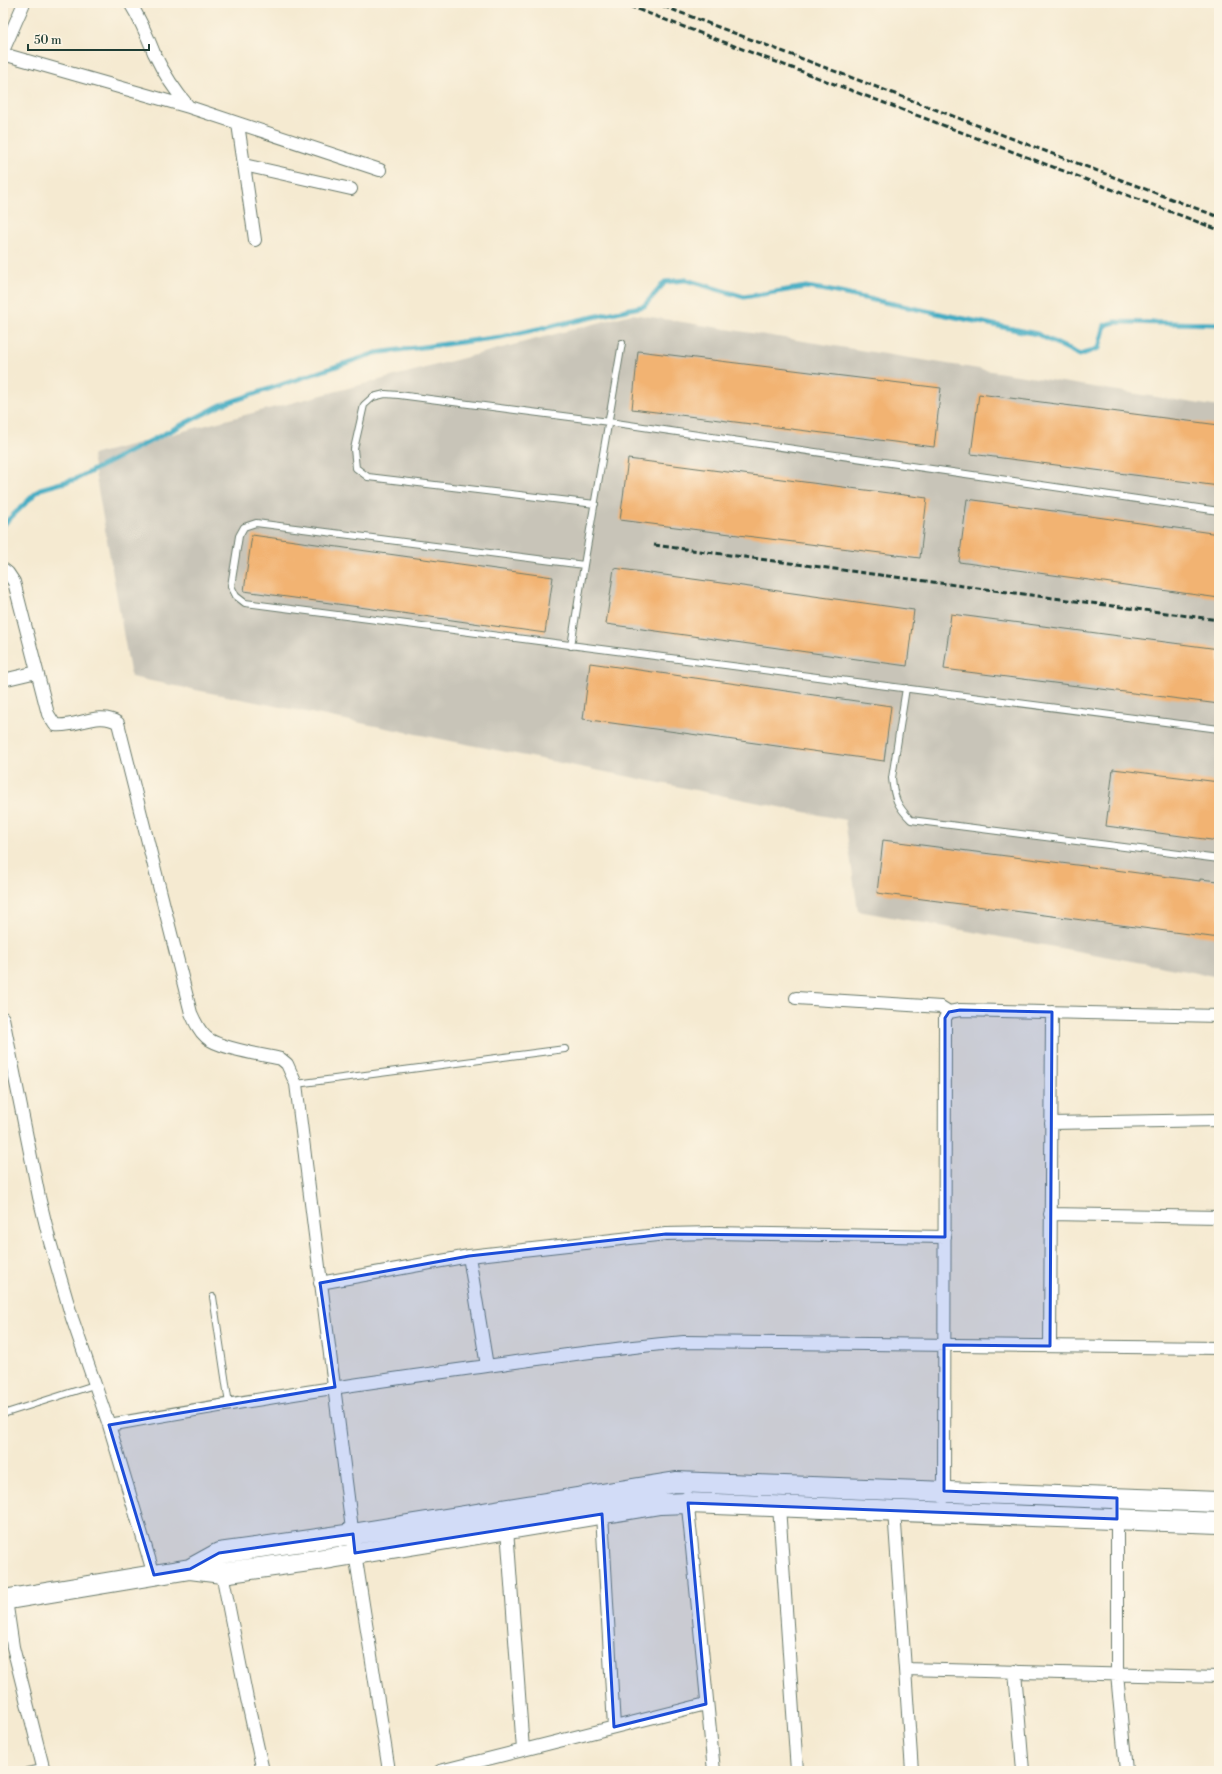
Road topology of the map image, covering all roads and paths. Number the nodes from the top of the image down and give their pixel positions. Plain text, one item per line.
1 (24, 3) edge
2 (130, 3) edge
3 (3, 52) edge
4 (189, 107) junction
5 (238, 124) junction
6 (244, 165) junction
7 (380, 170) dead end
8 (351, 189) dead end
9 (255, 240) dead end
10 (622, 343) dead end
11 (609, 422) junction
12 (595, 504) junction
13 (1219, 511) edge
14 (584, 565) junction
15 (3, 569) edge
16 (571, 646) junction
17 (37, 672) junction
18 (3, 680) edge
19 (906, 688) junction
20 (1219, 729) edge
21 (1219, 859) edge
22 (796, 998) dead end
23 (949, 1012) junction
24 (1052, 1012) junction
25 (1219, 1016) edge
26 (3, 1018) edge
27 (566, 1049) dead end
28 (296, 1084) junction
29 (1219, 1120) edge
30 (1051, 1123) junction
31 (1050, 1214) junction
32 (1219, 1217) edge
33 (945, 1237) junction
34 (468, 1256) junction
35 (320, 1283) junction
36 (213, 1298) dead end
37 (944, 1346) junction
38 (1050, 1346) junction
39 (1219, 1348) edge
40 (487, 1366) junction
41 (94, 1385) junction
42 (334, 1387) junction
43 (229, 1404) junction
44 (3, 1414) edge
45 (109, 1425) junction
46 (687, 1482) junction
47 (944, 1491) junction
48 (1118, 1498) junction
49 (1219, 1502) edge
50 (688, 1503) junction
51 (779, 1506) junction
52 (894, 1510) junction
53 (944, 1511) junction
54 (602, 1514) junction
55 (1117, 1519) junction
56 (1219, 1523) edge
57 (508, 1529) junction
58 (354, 1544) junction
59 (219, 1553) junction
60 (190, 1569) junction
61 (222, 1573) junction
62 (154, 1575) junction
63 (5, 1600) edge
64 (905, 1668) junction
65 (1015, 1671) junction
66 (1118, 1674) junction
67 (1219, 1676) edge
68 (706, 1704) junction
69 (614, 1727) junction
70 (523, 1750) junction
71 (43, 1770) edge
72 (27, 1771) edge
73 (263, 1771) edge
74 (390, 1771) edge
75 (440, 1771) edge
76 (714, 1771) edge
77 (797, 1771) edge
78 (912, 1771) edge
79 (1023, 1771) edge
80 (1126, 1771) edge

1 - 3 street
2 - 4 street
3 - 4 street
4 - 5 street
5 - 6 street
5 - 7 street
6 - 8 street
6 - 9 street
10 - 11 lane
11 - 12 lane
11 - 12 lane
11 - 13 lane
12 - 14 lane
14 - 16 lane
14 - 16 lane
15 - 17 street
16 - 19 lane
17 - 18 street
17 - 28 street
19 - 20 lane
19 - 21 lane
22 - 23 street
23 - 24 street
23 - 33 street
24 - 25 street
24 - 30 street
26 - 41 street
27 - 28 lane
28 - 35 street
29 - 30 street
30 - 31 street
31 - 32 street
31 - 38 street
33 - 34 street
33 - 37 street
34 - 35 street
34 - 40 street
35 - 42 street
36 - 43 lane
37 - 38 street
37 - 40 street
37 - 47 street
38 - 39 street
40 - 42 street
41 - 44 lane
41 - 45 street
42 - 43 street
42 - 58 street
43 - 45 street
45 - 62 street
46 - 47 main road
46 - 50 street
46 - 58 main road
47 - 48 main road
47 - 53 street
48 - 49 main road
48 - 55 street
50 - 51 main road
50 - 54 main road
50 - 68 street
51 - 52 main road
51 - 77 street
52 - 53 main road
52 - 64 street
53 - 55 main road
54 - 57 main road
54 - 69 street
55 - 56 main road
55 - 66 street
57 - 58 main road
57 - 70 street
58 - 59 main road
58 - 61 main road
58 - 74 street
59 - 60 main road
59 - 61 street
60 - 61 main road
60 - 62 main road
61 - 73 street
62 - 63 main road
63 - 71 street
64 - 65 street
64 - 78 street
65 - 66 street
65 - 79 street
66 - 67 street
66 - 80 street
68 - 69 street
68 - 76 street
69 - 70 street
70 - 75 street
71 - 72 lane

